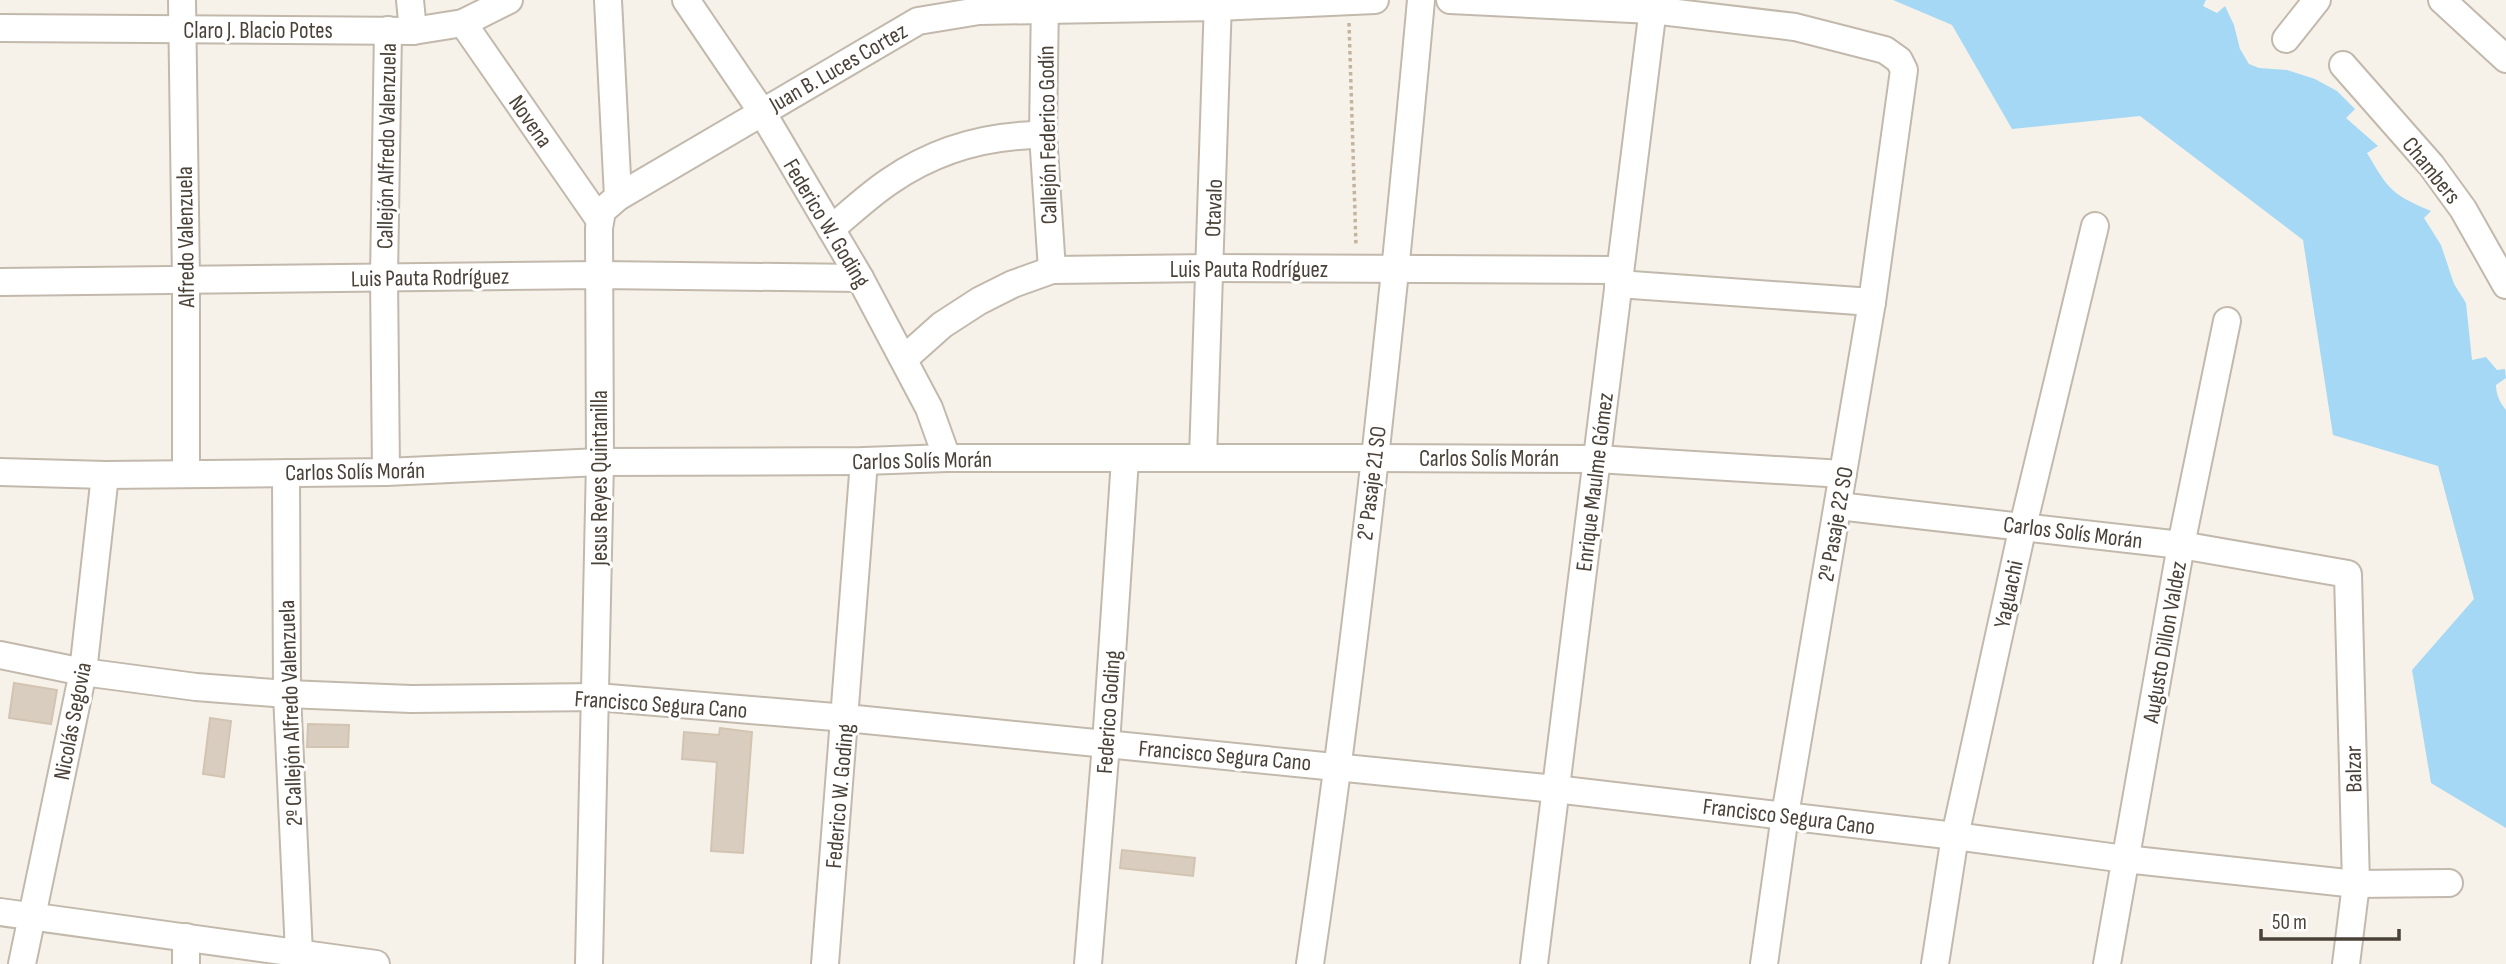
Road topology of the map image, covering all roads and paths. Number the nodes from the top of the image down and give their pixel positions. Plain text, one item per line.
1 (182, 0) edge
2 (410, 0) edge
3 (509, 0) edge
4 (608, 0) edge
5 (686, 0) edge
6 (1375, 0) edge
7 (1421, 0) edge
8 (1450, 0) edge
9 (2317, 0) edge
10 (2442, 0) edge
11 (1352, 1) edge
12 (1218, 3) edge
13 (1045, 4) edge
14 (1653, 5) edge
15 (916, 10) edge
16 (463, 23) junction
17 (0, 28) edge
18 (181, 30) junction
19 (400, 31) junction
20 (2286, 39) dead end
21 (2506, 59) edge
22 (2343, 65) dead end
23 (762, 112) junction
24 (1043, 135) junction
25 (618, 197) junction
26 (599, 219) junction
27 (2095, 226) dead end
28 (831, 229) junction
29 (2498, 247) edge
30 (1211, 268) junction
31 (1357, 269) junction
32 (1052, 270) junction
33 (1397, 270) junction
34 (599, 275) junction
35 (384, 277) junction
36 (1619, 277) junction
37 (860, 278) junction
38 (186, 280) junction
39 (0, 282) edge
40 (2506, 285) edge
41 (1872, 302) junction
42 (2227, 321) dead end
43 (905, 358) junction
44 (947, 458) junction
45 (1203, 458) junction
46 (1373, 458) junction
47 (1125, 459) junction
48 (1597, 459) junction
49 (864, 461) junction
50 (600, 462) junction
51 (0, 472) edge
52 (386, 472) junction
53 (286, 473) junction
54 (186, 474) junction
55 (1843, 474) junction
56 (105, 475) junction
57 (1838, 506) junction
58 (2023, 526) junction
59 (2181, 545) junction
60 (2348, 574) joint
61 (0, 655) edge
62 (83, 672) junction
63 (287, 694) junction
64 (597, 697) junction
65 (846, 718) junction
66 (1106, 744) junction
67 (1339, 766) junction
68 (1555, 789) junction
69 (1785, 815) junction
70 (1955, 836) junction
71 (2125, 859) junction
72 (2449, 883) dead end
73 (2356, 884) junction
74 (0, 912) edge
75 (32, 917) junction
76 (186, 937) junction
77 (299, 953) junction
78 (272, 957) edge
79 (22, 964) edge
80 (186, 964) edge
81 (376, 964) edge
82 (589, 964) edge
83 (825, 964) edge
84 (1088, 964) edge
85 (1310, 964) edge
86 (1534, 964) edge
87 (1764, 964) edge
88 (1935, 964) edge
89 (2108, 964) edge
90 (2346, 964) edge

1 - 18 street, Alfredo Valenzuela
2 - 19 street, Callejón Alfredo Valenzuela
3 - 16 street, Claro J. Blacio Potes
4 - 25 street
5 - 23 street, Federico W. Goding
6 - 11 street, Juan B. Luces Cortez
7 - 33 street, 2° Pasaje 21 SO
8 - 14 street
9 - 20 street
10 - 21 street
11 - 12 street, Juan B. Luces Cortez
11 - 31 path
12 - 13 street, Juan B. Luces Cortez
12 - 30 street, Otavalo
13 - 15 street, Juan B. Luces Cortez
13 - 24 street, Callejón Federico Godín
14 - 36 street, Enrique Maulme Gómez
14 - 41 street, 2º Pasaje 22 SO
15 - 23 street, Juan B. Luces Cortez
16 - 19 street, Claro J. Blacio Potes
16 - 26 street, Novena
17 - 18 street, Claro J. Blacio Potes
18 - 19 street, Claro J. Blacio Potes
18 - 38 street, Alfredo Valenzuela
19 - 35 street, Callejón Alfredo Valenzuela
22 - 29 street, Chambers
23 - 25 street, Juan B. Luces Cortez
23 - 28 street, Federico W. Goding
24 - 28 street
24 - 32 street, Callejón Federico Godín
25 - 26 street
26 - 34 street, Jesus Reyes Quintanilla
27 - 58 street, Yaguachi
28 - 37 street, Federico W. Goding
29 - 40 street, Chambers
30 - 31 street, Luis Pauta Rodríguez
30 - 32 street, Luis Pauta Rodríguez
30 - 45 street, Otavalo
31 - 33 street, Luis Pauta Rodríguez
32 - 43 street, Luis Pauta Rodríguez
33 - 36 street, Luis Pauta Rodríguez
33 - 46 street, 2° Pasaje 21 SO
34 - 35 street, Luis Pauta Rodríguez
34 - 37 street, Luis Pauta Rodríguez
34 - 50 street, Jesus Reyes Quintanilla
35 - 38 street, Luis Pauta Rodríguez
35 - 52 street, Callejón Alfredo Valenzuela
36 - 41 street, Luis Pauta Rodríguez
36 - 48 street, Enrique Maulme Gómez
37 - 43 street, Federico W. Goding
38 - 39 street, Luis Pauta Rodríguez
38 - 54 street, Alfredo Valenzuela
41 - 55 street, 2º Pasaje 22 SO
42 - 59 street, Augusto Dillon Valdez
43 - 44 street, Federico W. Goding
44 - 47 street, Carlos Solís Morán
44 - 49 street, Carlos Solís Morán
45 - 46 street, Carlos Solís Morán
45 - 47 street, Carlos Solís Morán
46 - 48 street, Carlos Solís Morán
46 - 67 street, 2° Pasaje 21 SO
47 - 66 street, Federico Goding
48 - 55 street, Carlos Solís Morán
48 - 68 street, Enrique Maulme Gómez
49 - 50 street, Carlos Solís Morán
49 - 65 street, Federico W. Goding
50 - 52 street, Carlos Solís Morán
50 - 64 street, Jesus Reyes Quintanilla
51 - 56 street, Carlos Solís Morán
52 - 53 street, Carlos Solís Morán
53 - 54 street, Carlos Solís Morán
53 - 63 street, 2º Callejón Alfredo Valenzuela
54 - 56 street, Carlos Solís Morán
55 - 57 street, 2º Pasaje 22 SO
56 - 62 street, Nicolás Segovia
57 - 58 street, Carlos Solís Morán
57 - 69 street, 2º Pasaje 22 SO
58 - 59 street, Carlos Solís Morán
58 - 70 street, Yaguachi
59 - 60 street, Carlos Solís Morán
59 - 71 street, Augusto Dillon Valdez
60 - 73 street, Balzar
61 - 62 street, Francisco Segura Cano
62 - 63 street, Francisco Segura Cano
62 - 75 street, Nicolás Segovia
63 - 64 street, Francisco Segura Cano
63 - 77 street, 2º Callejón Alfredo Valenzuela
64 - 65 street, Francisco Segura Cano
64 - 82 street, Jesus Reyes Quintanilla
65 - 66 street, Francisco Segura Cano
65 - 83 street, Federico W. Goding
66 - 67 street, Francisco Segura Cano
66 - 84 street, Federico Goding
67 - 68 street, Francisco Segura Cano
67 - 85 street, 2° Pasaje 21 SO
68 - 69 street, Francisco Segura Cano
68 - 86 street, Enrique Maulme Gómez
69 - 70 street, Francisco Segura Cano
69 - 87 street, 2º Pasaje 22 SO
70 - 71 street, Francisco Segura Cano
70 - 88 street, Yaguachi
71 - 73 street, Francisco Segura Cano
71 - 89 street, Augusto Dillon Valdez
72 - 73 street, Francisco Segura Cano
73 - 90 street, Balzar
74 - 75 street
75 - 76 street
75 - 79 street, Nicolás Segovia
76 - 78 street
76 - 80 street
77 - 78 street
77 - 81 street

